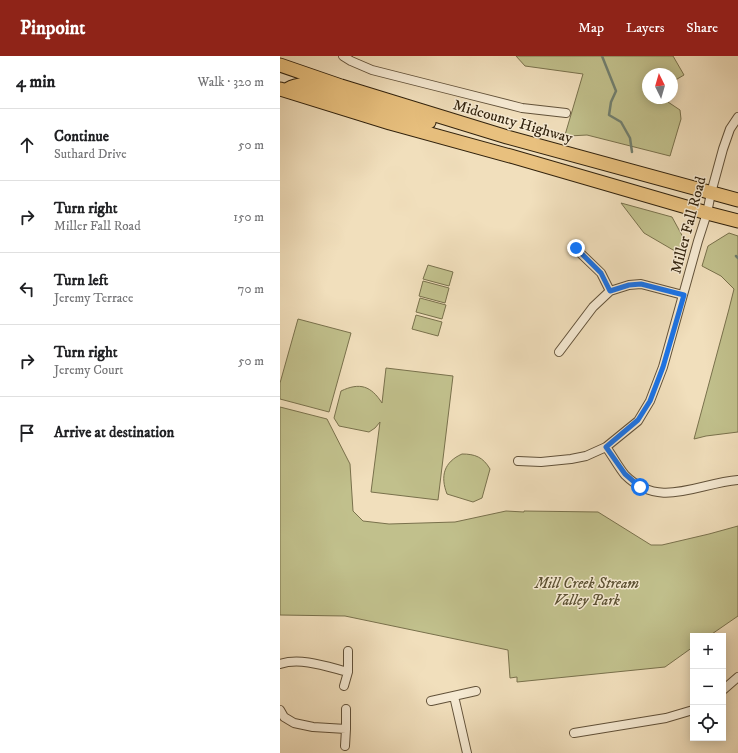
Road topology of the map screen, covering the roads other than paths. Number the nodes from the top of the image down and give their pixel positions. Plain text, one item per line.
1 (343, 56) edge
2 (280, 65) edge
3 (284, 90) edge
4 (566, 113) dead end
5 (738, 117) edge
6 (507, 137) junction
7 (711, 193) junction
8 (738, 200) edge
9 (707, 213) junction
10 (738, 221) edge
11 (576, 248) dead end
12 (610, 291) junction
13 (684, 295) junction
14 (559, 352) dead end
15 (606, 447) junction
16 (518, 461) dead end
17 (738, 480) edge
18 (348, 652) dead end
19 (280, 664) edge
20 (348, 672) junction
21 (738, 677) edge
22 (344, 686) dead end
23 (726, 687) edge
24 (476, 691) dead end
25 (454, 696) junction
26 (431, 701) dead end
27 (280, 710) edge
28 (346, 710) dead end
29 (690, 711) edge
30 (346, 729) junction
31 (574, 733) dead end
32 (345, 746) dead end
33 (467, 753) edge

1 - 4 street
2 - 6 main road, Midcounty Highway
3 - 6 main road
3 - 9 main road
5 - 7 street, Miller Fall Road
6 - 7 main road, Midcounty Highway
7 - 8 main road, Midcounty Highway
7 - 9 street, Miller Fall Road
9 - 10 main road
9 - 13 street, Miller Fall Road
11 - 12 street
12 - 13 street
12 - 14 street
13 - 15 street, Miller Fall Road
15 - 16 street, Miller Fall Road
15 - 17 street
18 - 20 street
19 - 20 street
20 - 22 street
21 - 23 street
24 - 25 street
25 - 26 street
25 - 33 street
27 - 30 street
28 - 30 street
29 - 31 street
30 - 32 street

